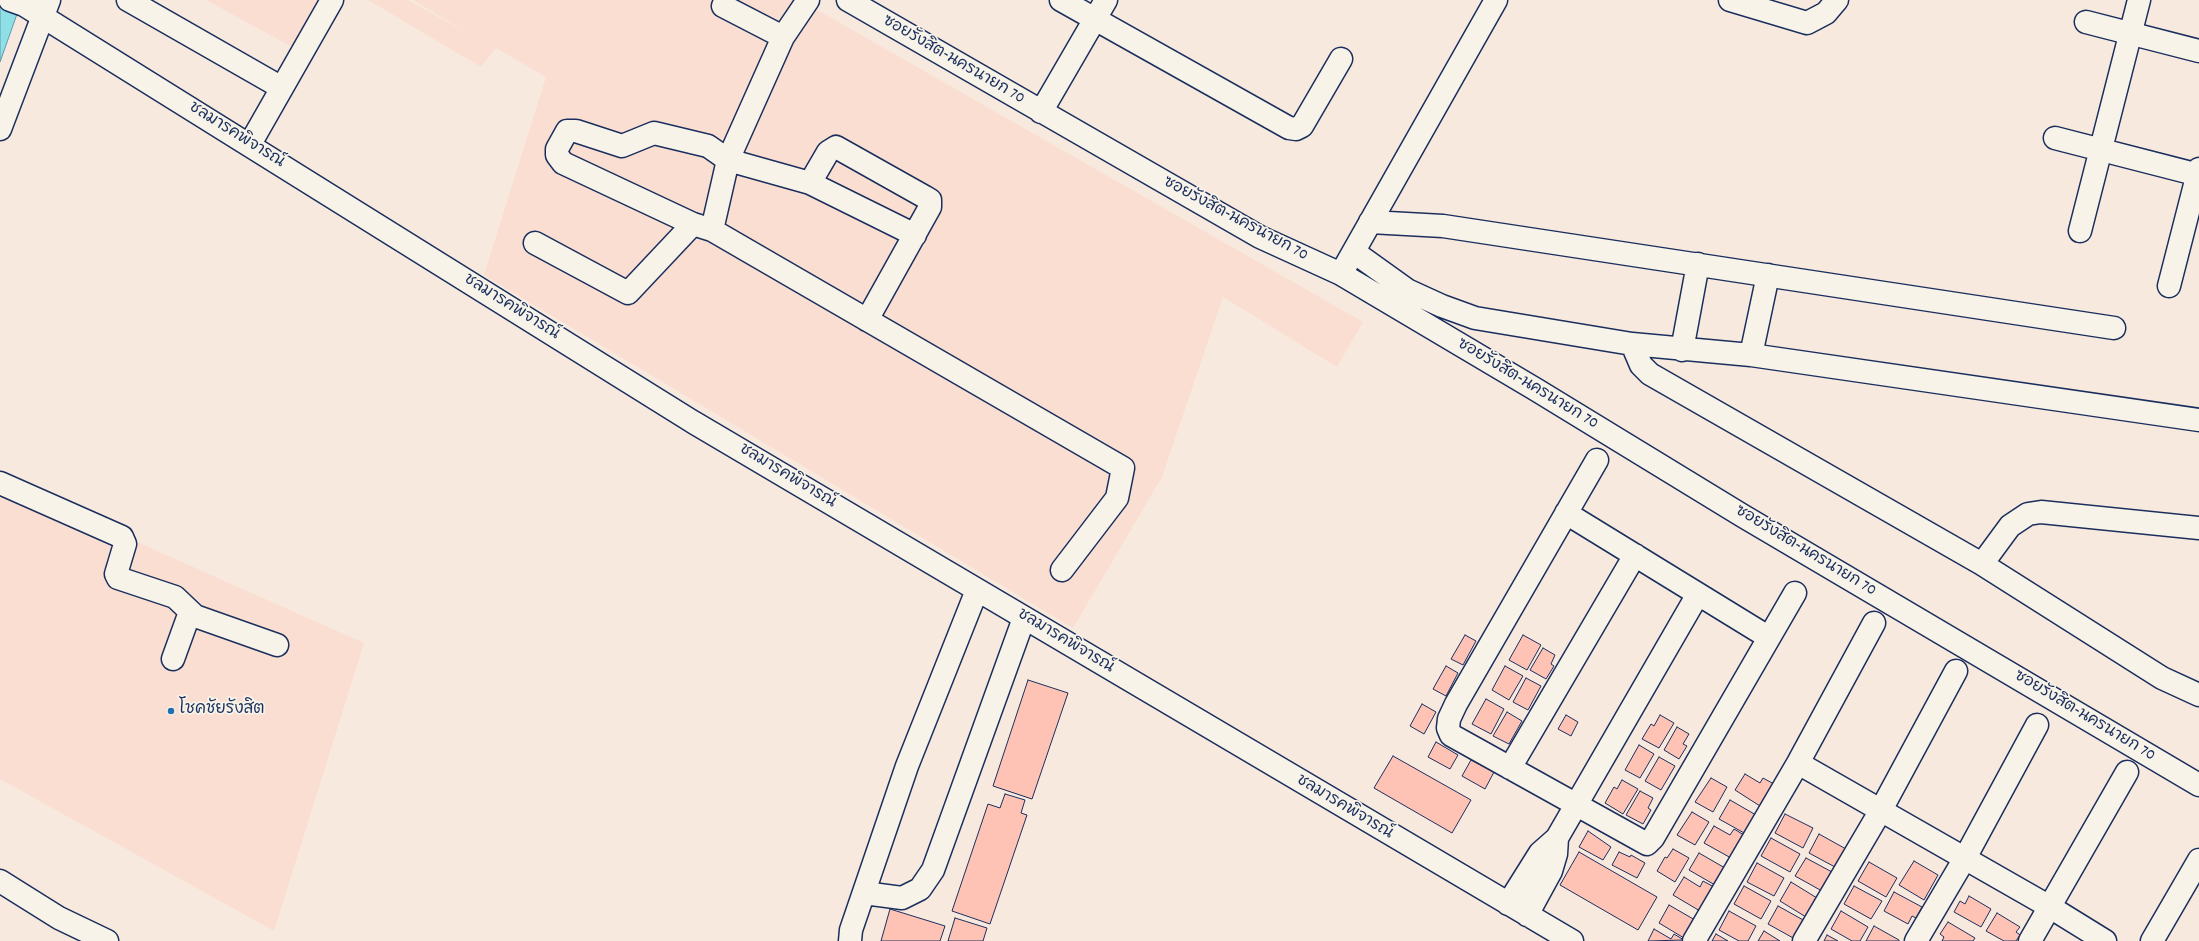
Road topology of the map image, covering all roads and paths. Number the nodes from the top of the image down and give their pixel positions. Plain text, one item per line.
1 (128, 0) edge
2 (332, 0) edge
3 (808, 0) edge
4 (848, 0) edge
5 (1062, 0) edge
6 (1106, 0) edge
7 (1496, 0) edge
8 (1730, 0) edge
9 (1837, 0) edge
10 (2139, 0) edge
11 (17, 2) edge
12 (724, 6) dead end
13 (46, 8) edge
14 (1094, 20) junction
15 (2086, 22) dead end
16 (2130, 33) junction
17 (783, 37) junction
18 (2199, 51) edge
19 (1341, 59) dead end
20 (282, 88) junction
21 (1041, 112) junction
22 (0, 129) edge
23 (2055, 138) dead end
24 (250, 144) junction
25 (2100, 150) junction
26 (728, 160) junction
27 (2198, 173) edge
28 (810, 183) junction
29 (1370, 222) junction
30 (702, 227) junction
31 (2080, 231) dead end
32 (915, 235) junction
33 (535, 243) dead end
34 (1354, 252) junction
35 (1698, 264) junction
36 (1341, 274) junction
37 (1768, 275) junction
38 (2169, 286) dead end
39 (867, 320) junction
40 (2114, 328) dead end
41 (1632, 344) junction
42 (1682, 350) junction
43 (1751, 354) junction
44 (2199, 420) edge
45 (1597, 460) dead end
46 (0, 482) edge
47 (1566, 513) junction
48 (2199, 528) edge
49 (1635, 555) junction
50 (1982, 564) junction
51 (1062, 570) dead end
52 (977, 590) junction
53 (1795, 593) dead end
54 (1698, 594) junction
55 (190, 612) junction
56 (1024, 618) junction
57 (1874, 623) dead end
58 (1768, 637) junction
59 (277, 645) dead end
60 (173, 660) dead end
61 (1956, 671) dead end
62 (2199, 695) edge
63 (2037, 725) dead end
64 (1798, 763) junction
65 (1510, 768) junction
66 (2127, 772) dead end
67 (2199, 785) edge
68 (1576, 805) junction
69 (1881, 810) junction
70 (1557, 838) junction
71 (1965, 858) junction
72 (2199, 860) edge
73 (0, 881) edge
74 (864, 893) junction
75 (1508, 904) junction
76 (2050, 906) junction
77 (1527, 915) junction
78 (107, 941) edge
79 (850, 941) edge
80 (1572, 941) edge
81 (1694, 941) edge
82 (1804, 941) edge
83 (1916, 941) edge
84 (2030, 941) edge
85 (2105, 941) edge
86 (2152, 941) edge

1 - 20 street
2 - 20 street
3 - 17 street
4 - 21 street, ซอยรังสิต-นครนายก 70
5 - 14 street
6 - 14 street
7 - 29 street
8 - 9 street
10 - 16 street
11 - 13 street, ชลมารคพิจารณ์
12 - 17 street
13 - 22 street
13 - 24 street, ชลมารคพิจารณ์
14 - 19 street
14 - 21 street
15 - 16 street
16 - 18 street
16 - 25 street
17 - 26 street
20 - 24 street
21 - 36 street, ซอยรังสิต-นครนายก 70
23 - 25 street
24 - 52 street, ชลมารคพิจารณ์
25 - 27 street
25 - 31 street
26 - 28 street
26 - 30 street
26 - 30 street
27 - 38 street
28 - 32 street
28 - 32 street
29 - 34 street
29 - 35 street
30 - 33 street
30 - 39 street
32 - 39 street
34 - 36 street
34 - 41 street
35 - 37 street
35 - 42 street
36 - 67 street, ซอยรังสิต-นครนายก 70
37 - 40 street
37 - 43 street
39 - 51 street
41 - 42 street
41 - 50 street
42 - 43 street
43 - 44 street
45 - 47 street
46 - 55 street
47 - 49 street
47 - 65 street
48 - 50 street
49 - 54 street
49 - 65 street
50 - 62 street
52 - 56 street, ชลมารคพิจารณ์
52 - 74 street
53 - 58 street
54 - 58 street
54 - 68 street
55 - 59 street
55 - 60 street
56 - 74 street
56 - 75 street, ชลมารคพิจารณ์
57 - 64 street
58 - 68 street
61 - 69 street
63 - 71 street
64 - 69 street
64 - 81 street
65 - 68 street
66 - 76 street
68 - 70 street
69 - 71 street
69 - 82 street
70 - 75 street
70 - 77 street
71 - 76 street
71 - 83 street
72 - 86 street
73 - 78 street
74 - 79 street
75 - 77 street, ชลมารคพิจารณ์
76 - 84 street
76 - 85 street
77 - 80 street, ชลมารคพิจารณ์

